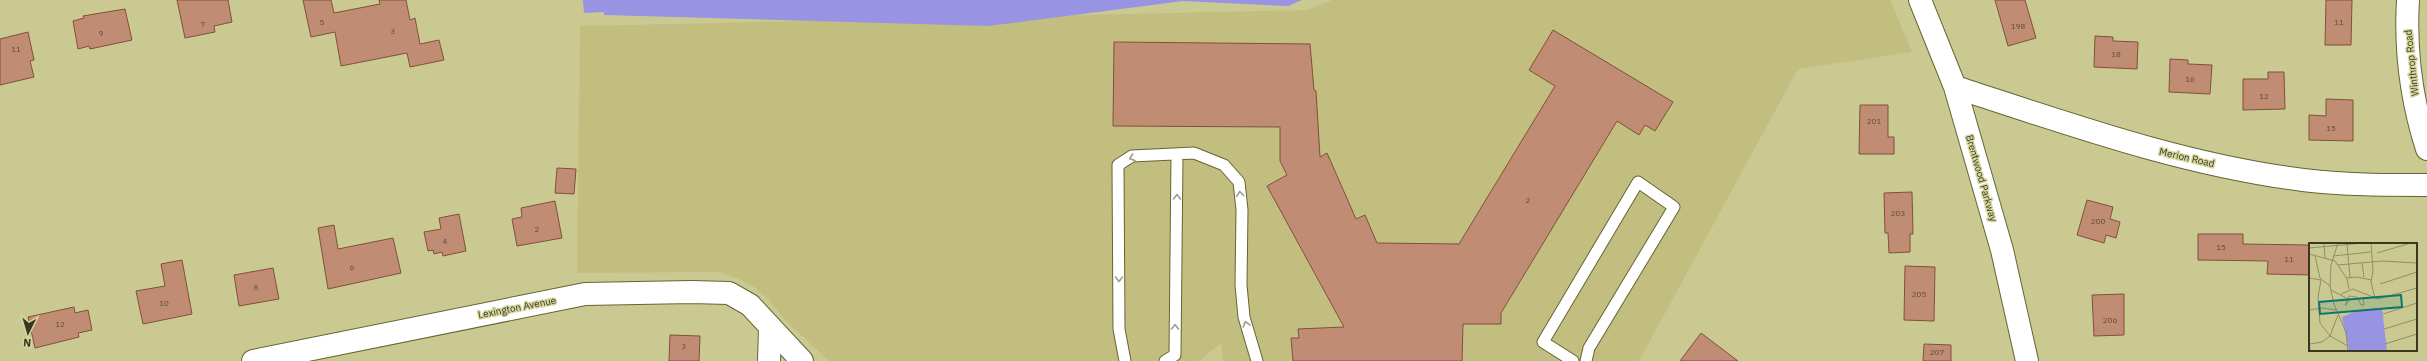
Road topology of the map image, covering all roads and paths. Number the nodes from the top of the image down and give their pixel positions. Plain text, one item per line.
1 (1920, 0) edge
2 (2408, 0) edge
3 (1955, 87) junction
4 (2427, 149) edge
5 (1177, 154) junction
6 (2427, 185) edge
7 (770, 328) junction
8 (253, 361) edge
9 (769, 361) edge
10 (802, 361) edge
11 (1125, 361) edge
12 (1166, 361) edge
13 (1257, 361) edge
14 (1573, 361) edge
15 (1586, 361) edge
16 (2027, 361) edge

1 - 3 street, Brentwood Parkway
2 - 4 street, Winthrop Road
3 - 6 street, Merion Road
3 - 16 street, Brentwood Parkway
5 -> 11 lane
12 -> 5 lane
13 -> 5 lane
7 - 8 street, Lexington Avenue
7 - 9 street
7 - 10 street, Lexington Avenue
14 - 15 lane

